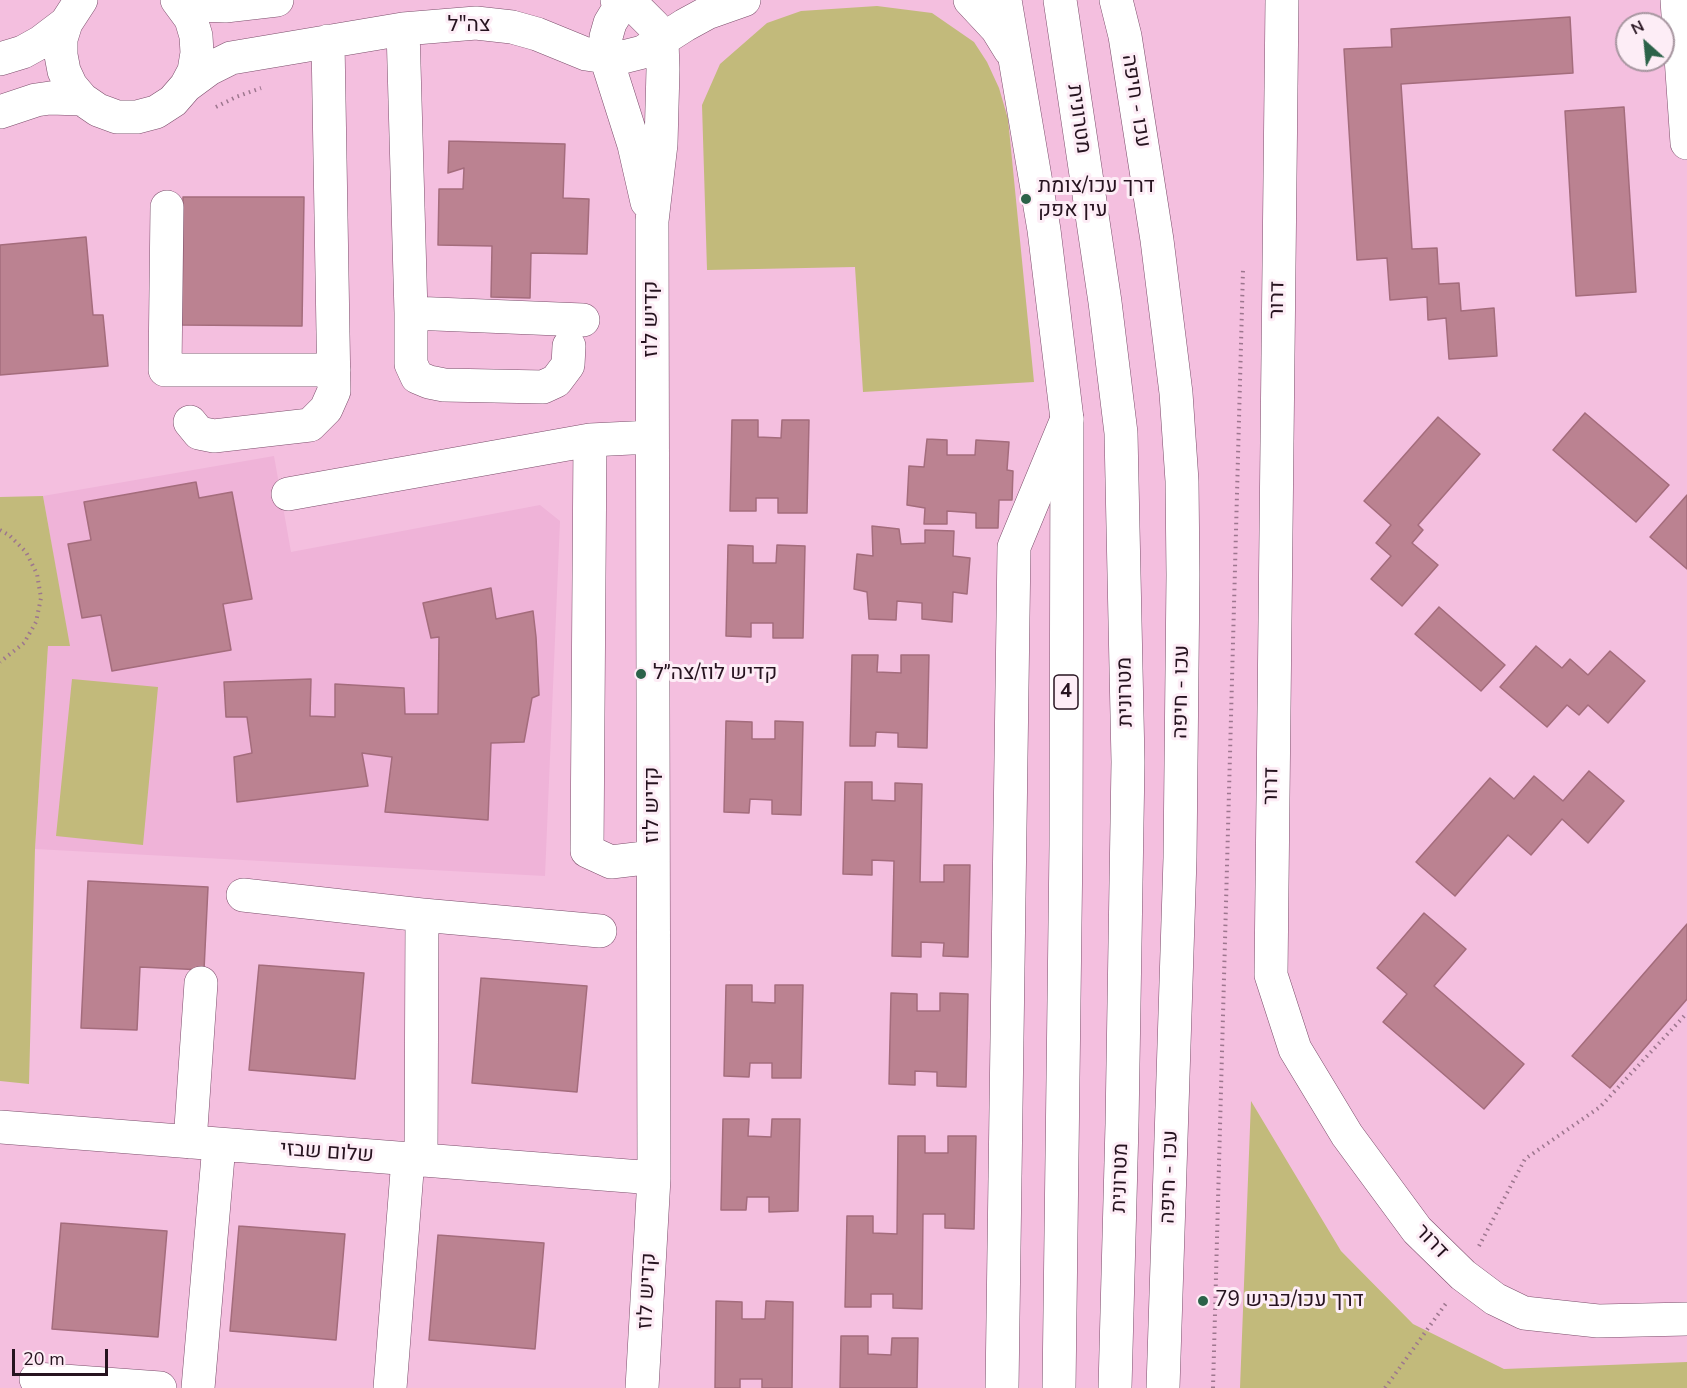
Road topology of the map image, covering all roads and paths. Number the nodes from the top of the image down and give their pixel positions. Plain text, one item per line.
1 (277, 0) edge
2 (744, 0) edge
3 (970, 0) edge
4 (1005, 0) edge
5 (1060, 0) edge
6 (1116, 0) edge
7 (1130, 0) edge
8 (1282, 0) edge
9 (1677, 0) edge
10 (621, 1) edge
11 (179, 2) edge
12 (74, 11) edge
13 (403, 29) junction
14 (1125, 36) junction
15 (328, 41) junction
16 (663, 41) junction
17 (606, 57) junction
18 (0, 59) edge
19 (1017, 66) junction
20 (186, 87) junction
21 (82, 99) junction
22 (0, 112) edge
23 (1687, 143) edge
24 (167, 207) dead end
25 (652, 221) junction
26 (1244, 263) dead end
27 (411, 313) junction
28 (334, 370) junction
29 (1067, 419) junction
30 (190, 422) dead end
31 (652, 437) junction
32 (590, 440) junction
33 (288, 494) dead end
34 (0, 530) edge
35 (0, 662) edge
36 (653, 857) junction
37 (243, 895) dead end
38 (422, 915) junction
39 (600, 931) dead end
40 (201, 983) dead end
41 (1687, 1013) edge
42 (0, 1127) edge
43 (205, 1143) junction
44 (414, 1159) junction
45 (654, 1178) junction
46 (1463, 1275) junction
47 (1687, 1319) edge
48 (36, 1379) dead end
49 (160, 1388) edge
50 (198, 1388) edge
51 (390, 1388) edge
52 (642, 1388) edge
53 (1002, 1388) edge
54 (1059, 1388) edge
55 (1115, 1388) edge
56 (1163, 1388) edge
57 (1213, 1388) edge
58 (1385, 1388) edge

1 - 11 main road
2 - 16 main road, צה"ל
3 - 19 main road
4 - 19 main road, 4
5 - 55 main road, מטרונית
6 - 14 main road, עכו - חיפה
7 - 14 main road
8 - 46 main road, דרור
9 - 23 main road
10 - 16 main road, קדיש לוז
10 - 17 main road, קדיש לוז
11 - 20 main road
12 - 18 main road
12 - 21 main road
13 - 15 main road, צה"ל
13 - 17 main road, צה"ל
13 - 27 main road
14 - 56 main road, עכו - חיפה
15 - 20 main road, צה"ל
15 - 28 main road
16 - 17 main road, צה"ל
16 - 25 main road, קדיש לוז
17 - 25 main road, קדיש לוז
19 - 29 main road, 4
20 - 21 main road, צה"ל
21 - 22 main road
24 - 28 main road
25 - 31 main road, קדיש לוז
26 - 57 path
27 - 27 main road
28 - 30 main road
29 - 53 main road
29 - 54 main road, 4
31 - 32 main road
31 - 36 main road, קדיש לוז
32 - 33 main road
32 - 36 main road
34 - 35 path
36 - 45 main road, קדיש לוז
37 - 38 main road
38 - 39 main road
38 - 44 main road
40 - 43 main road
41 - 46 path
42 - 43 main road, שלום שבזי
43 - 44 main road, שלום שבזי
43 - 50 main road
44 - 45 main road, שלום שבזי
44 - 51 main road
45 - 52 main road, קדיש לוז
46 - 47 main road, דרור
46 - 58 path
48 - 49 main road

